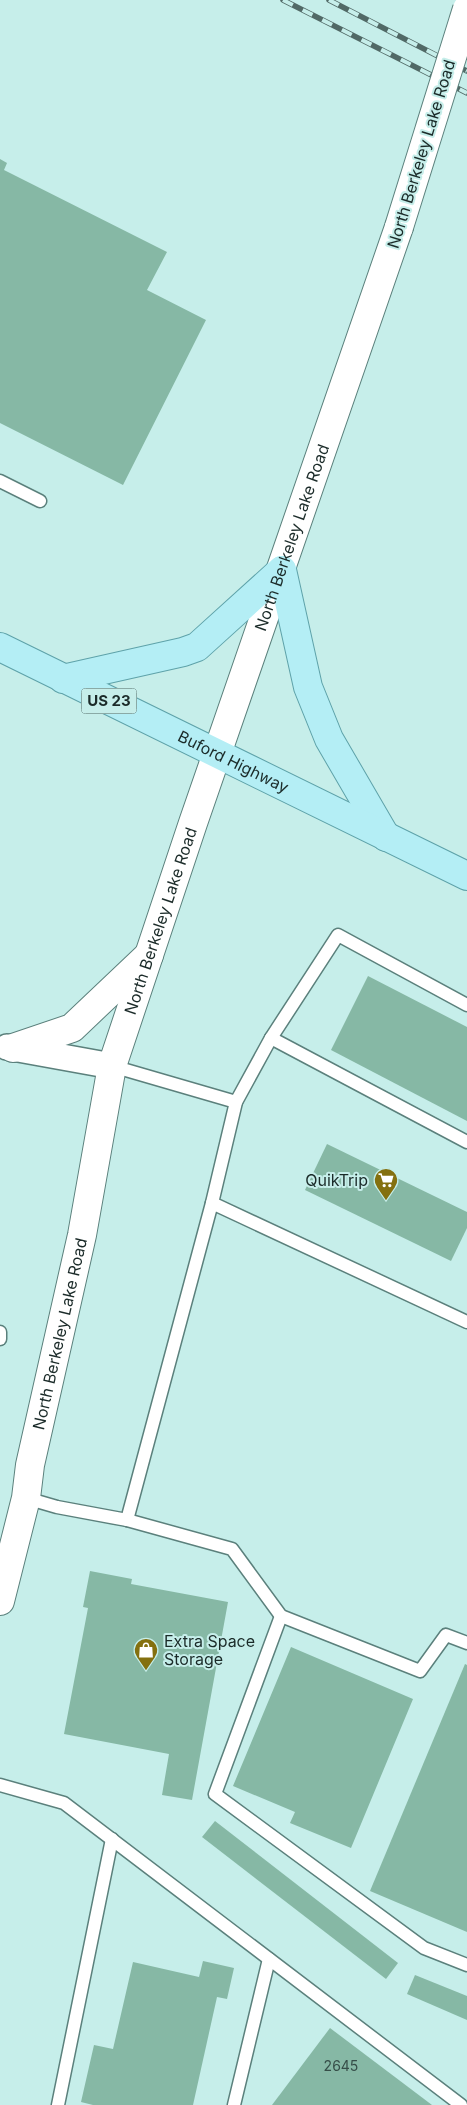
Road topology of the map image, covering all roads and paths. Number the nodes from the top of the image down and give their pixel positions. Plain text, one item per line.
1 (467, 8) edge
2 (0, 481) edge
3 (40, 501) dead end
4 (282, 570) junction
5 (0, 647) edge
6 (63, 679) junction
7 (218, 754) junction
8 (386, 837) junction
9 (467, 876) edge
10 (150, 954) junction
11 (467, 1005) edge
12 (271, 1038) junction
13 (6, 1047) edge
14 (112, 1066) junction
15 (236, 1102) junction
16 (467, 1142) edge
17 (212, 1203) junction
18 (467, 1322) edge
19 (0, 1332) edge
20 (0, 1340) edge
21 (26, 1498) junction
22 (127, 1520) junction
23 (0, 1601) edge
24 (281, 1616) junction
25 (467, 1643) edge
26 (0, 1785) edge
27 (112, 1839) junction
28 (269, 1959) junction
29 (467, 1965) edge
30 (58, 2105) edge
31 (234, 2105) edge
32 (461, 2105) edge

1 - 4 street, North Berkeley Lake Road, bridge
2 - 3 lane
4 - 6 main road
4 - 7 street, North Berkeley Lake Road
4 - 8 main road
5 - 6 main road, Buford Highway / US 23
6 - 7 main road, Buford Highway / US 23
7 - 8 main road, Buford Highway / US 23
7 - 10 street, North Berkeley Lake Road
8 - 9 main road, Buford Highway / US 23
10 - 13 street
10 - 14 street, North Berkeley Lake Road
11 - 12 lane
12 - 15 lane
12 - 16 lane
13 - 14 street
14 - 15 lane
14 - 21 street, North Berkeley Lake Road
15 - 17 lane
17 - 18 lane
17 - 22 lane
19 - 20 lane
21 - 22 lane
21 - 23 street, North Berkeley Lake Road
22 - 24 lane
24 - 25 lane
24 - 29 lane
26 - 27 lane
27 - 28 lane
27 - 30 lane
28 - 31 lane
28 - 32 lane

